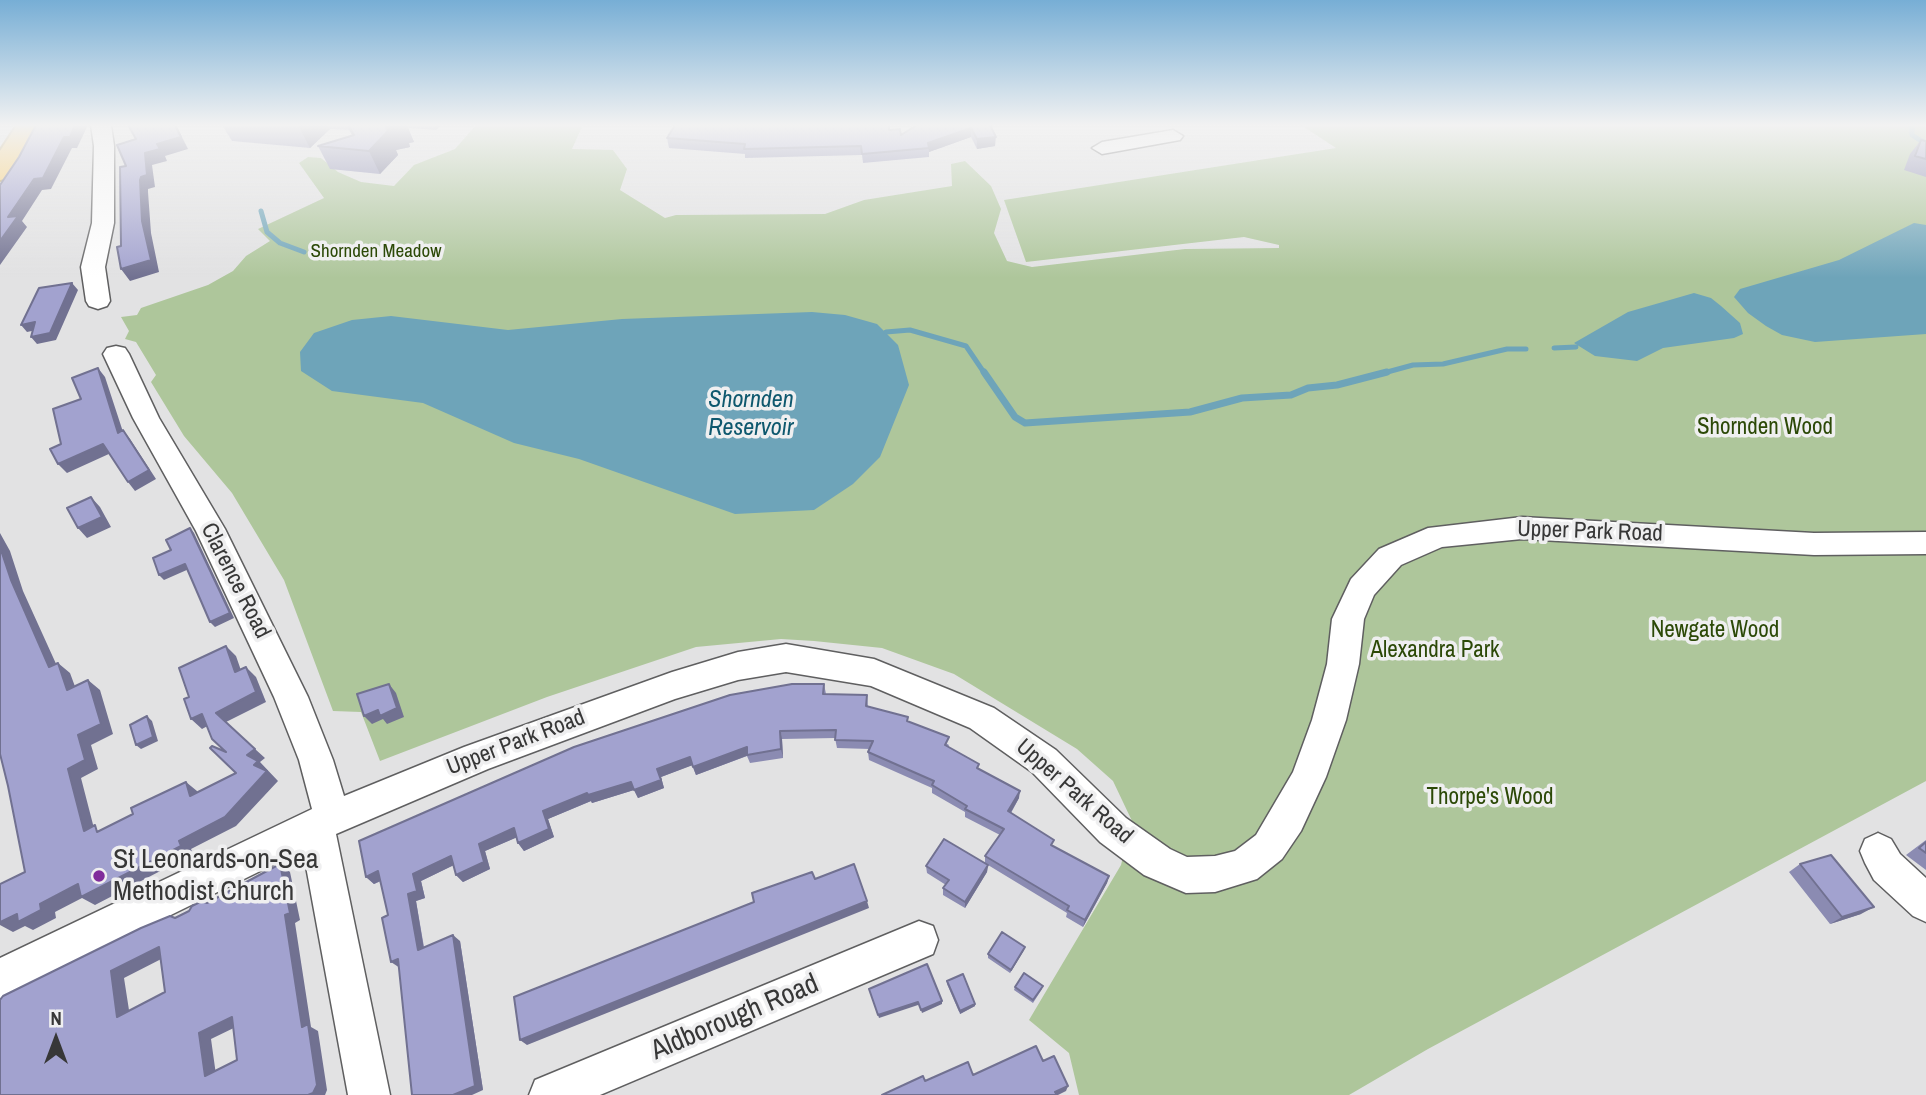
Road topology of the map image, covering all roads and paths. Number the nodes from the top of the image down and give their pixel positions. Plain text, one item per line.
1 (104, 176) edge
2 (98, 301) dead end
3 (116, 354) dead end
4 (1926, 543) edge
5 (324, 821) junction
6 (1878, 852) dead end
7 (1926, 902) edge
8 (919, 940) dead end
9 (0, 979) edge
10 (369, 1095) edge
11 (550, 1095) edge

1 - 2 street
3 - 5 street, Clarence Road
4 - 5 street, Upper Park Road
5 - 9 street, Upper Park Road
5 - 10 street, Clarence Road
6 - 7 street
8 - 11 street, Aldborough Road

